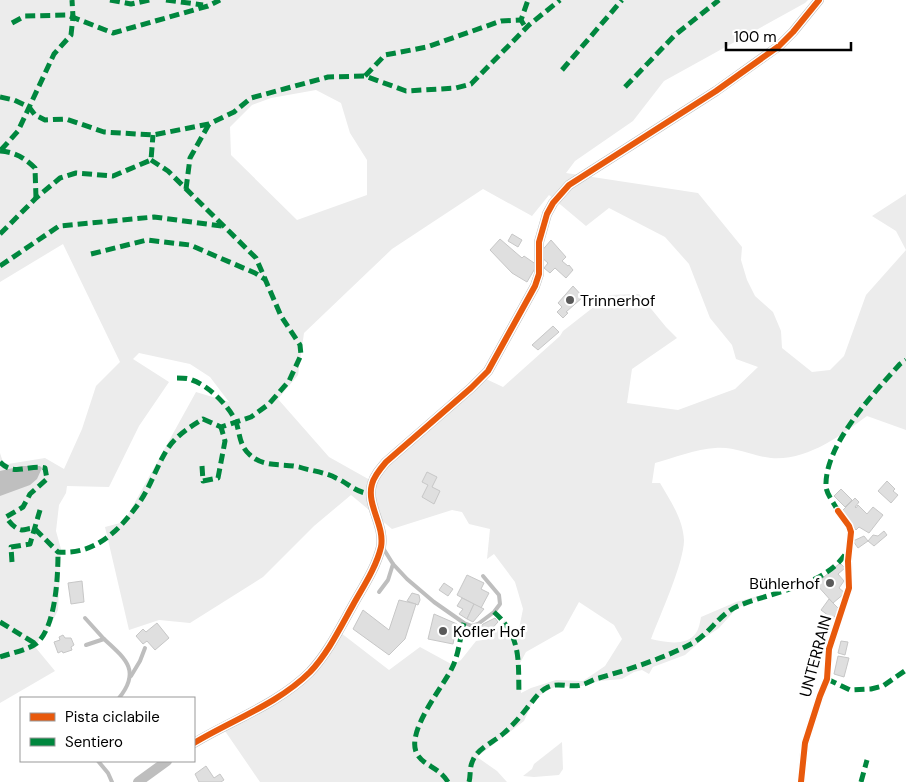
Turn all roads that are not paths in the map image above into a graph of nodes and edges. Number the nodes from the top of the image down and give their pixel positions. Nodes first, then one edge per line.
1 (819, 0) edge
2 (838, 511) dead end
3 (381, 547) junction
4 (393, 564) junction
5 (483, 576) dead end
6 (379, 592) dead end
7 (85, 618) dead end
8 (104, 639) junction
9 (86, 645) dead end
10 (145, 648) dead end
11 (131, 676) junction
12 (119, 697) edge
13 (195, 742) edge
14 (99, 762) edge
15 (166, 762) edge
16 (112, 782) edge
17 (138, 782) edge
18 (801, 782) edge

1 - 3 street
2 - 18 street, UNTERRAIN
3 - 4 lane
3 - 13 street
4 - 5 lane
4 - 6 lane
7 - 8 lane
8 - 9 lane
8 - 11 lane
10 - 11 lane
11 - 12 lane
14 - 16 lane
15 - 17 street

